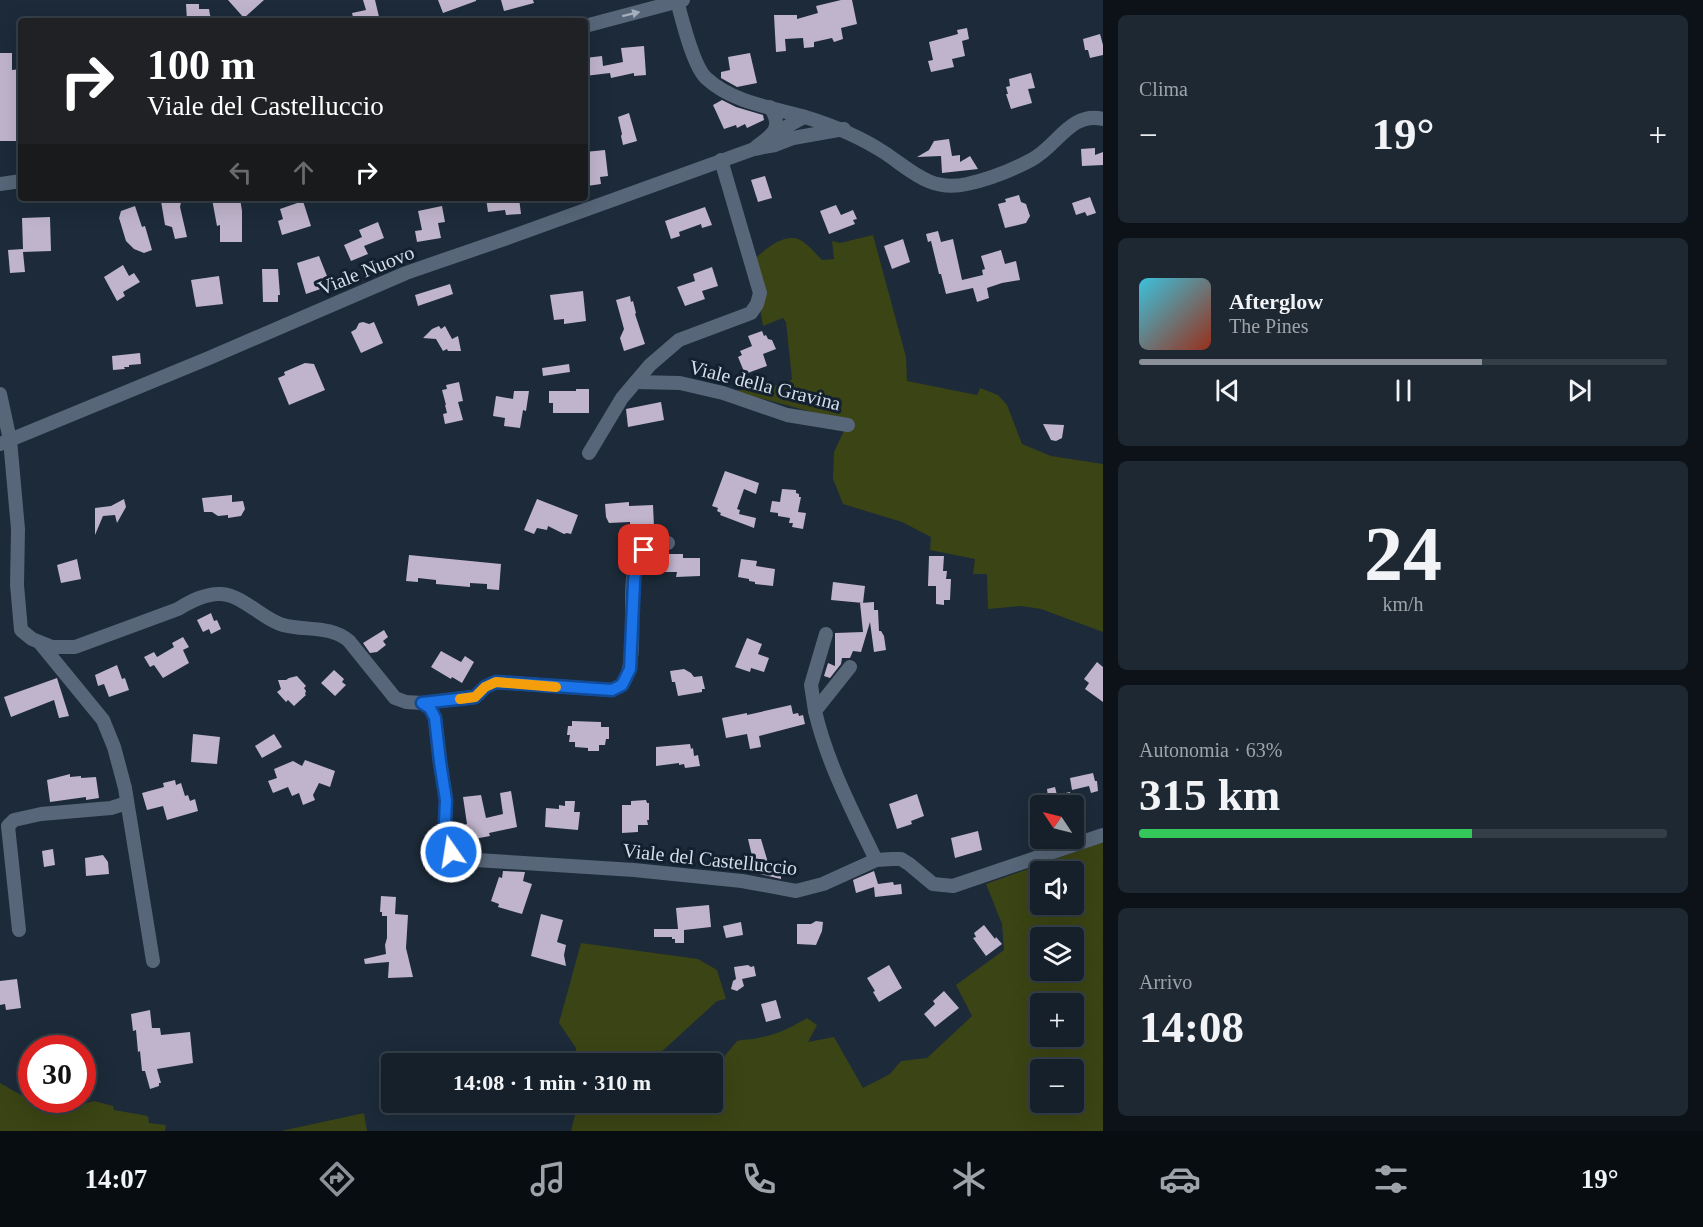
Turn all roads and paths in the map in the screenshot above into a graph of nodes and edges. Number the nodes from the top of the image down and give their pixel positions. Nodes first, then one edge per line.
1 (680, 1) edge
2 (588, 25) edge
3 (770, 107) junction
4 (804, 117) junction
5 (1103, 119) edge
6 (844, 129) junction
7 (770, 136) junction
8 (793, 138) junction
9 (754, 149) junction
10 (721, 160) junction
11 (18, 182) edge
12 (0, 184) edge
13 (636, 382) junction
14 (0, 394) edge
15 (848, 425) dead end
16 (5, 442) edge
17 (589, 453) dead end
18 (668, 543) dead end
19 (826, 634) dead end
20 (39, 642) junction
21 (850, 668) dead end
22 (422, 703) junction
23 (815, 711) junction
24 (128, 804) junction
25 (1103, 835) edge
26 (876, 860) junction
27 (19, 930) dead end
28 (153, 961) dead end

2 -> 1 street
1 - 3 street
3 - 4 street
3 - 7 street
4 - 6 street
4 - 7 street, Viale Nuovo
4 - 8 street
5 - 6 street
6 - 8 street, Viale Nuovo
7 - 9 street, Viale Nuovo
8 - 9 street, Viale Nuovo
9 - 10 street, Viale Nuovo
10 - 13 street, Viale della Gravina
10 - 16 street, Viale Nuovo
11 - 12 street
13 - 15 street, Viale della Gravina
13 - 17 street, Viale della Gravina
14 - 16 street
16 - 20 street
18 - 22 street
19 - 23 street
20 - 22 street
20 - 24 street
21 - 23 street
22 - 26 street, Viale del Castelluccio
23 - 26 street
24 - 27 street
24 - 28 street
25 - 26 street, Viale del Castelluccio

